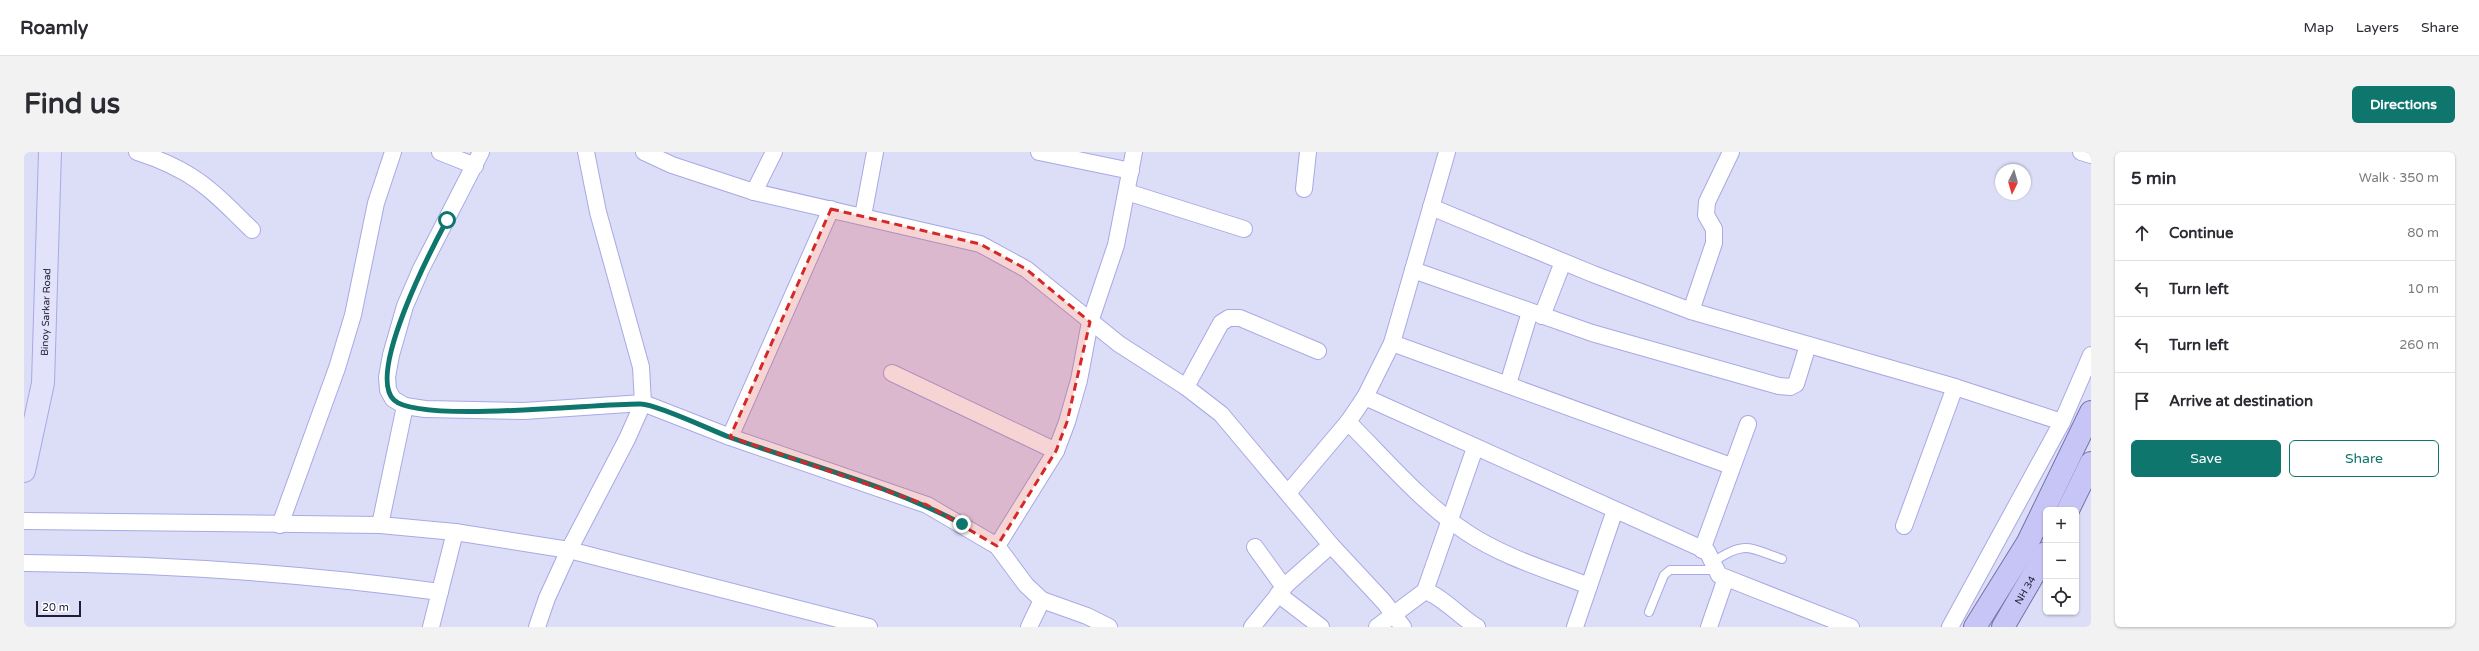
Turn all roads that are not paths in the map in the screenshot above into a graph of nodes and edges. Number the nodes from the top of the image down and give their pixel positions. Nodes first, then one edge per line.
1 (50, 152) edge
2 (137, 152) edge
3 (393, 152) edge
4 (440, 152) edge
5 (586, 152) edge
6 (644, 152) edge
7 (774, 152) edge
8 (875, 152) edge
9 (1039, 152) edge
10 (1134, 152) edge
11 (1308, 152) edge
12 (1447, 152) edge
13 (1731, 152) edge
14 (2082, 152) edge
15 (2091, 155) edge
16 (478, 159) edge
17 (1131, 171) junction
18 (1304, 189) dead end
19 (754, 192) junction
20 (1127, 192) junction
21 (1431, 207) junction
22 (831, 209) junction
23 (863, 216) junction
24 (1244, 229) dead end
25 (252, 230) dead end
26 (1563, 262) junction
27 (1413, 270) junction
28 (1691, 311) junction
29 (1536, 314) junction
30 (1090, 322) junction
31 (1392, 343) junction
32 (1808, 345) junction
33 (1318, 351) dead end
34 (2091, 355) edge
35 (892, 373) dead end
36 (1508, 384) junction
37 (1186, 387) junction
38 (1955, 387) junction
39 (1365, 397) junction
40 (643, 403) junction
41 (405, 406) junction
42 (2091, 412) edge
43 (1348, 422) junction
44 (2062, 422) junction
45 (1748, 424) dead end
46 (28, 433) edge
47 (730, 437) junction
48 (1475, 448) junction
49 (1056, 451) junction
50 (2091, 463) edge
51 (1731, 466) junction
52 (24, 471) edge
53 (2091, 487) edge
54 (1288, 493) junction
55 (2069, 507) edge
56 (2079, 509) edge
57 (1614, 510) junction
58 (1449, 520) junction
59 (24, 521) edge
60 (280, 525) junction
61 (380, 525) junction
62 (1904, 526) dead end
63 (454, 532) junction
64 (996, 546) junction
65 (1331, 546) junction
66 (1255, 547) dead end
67 (569, 550) junction
68 (1702, 550) junction
69 (2043, 558) edge
70 (1782, 559) dead end
71 (24, 563) edge
72 (1718, 570) junction
73 (2043, 575) edge
74 (1589, 586) junction
75 (1282, 589) junction
76 (1424, 591) junction
77 (440, 592) junction
78 (1042, 600) junction
79 (1650, 612) dead end
80 (1398, 621) edge
81 (431, 627) edge
82 (537, 627) edge
83 (869, 627) edge
84 (1029, 627) edge
85 (1109, 627) edge
86 (1252, 627) edge
87 (1321, 627) edge
88 (1377, 627) edge
89 (1477, 627) edge
90 (1575, 627) edge
91 (1709, 627) edge
92 (1851, 627) edge
93 (1950, 627) edge
94 (1975, 627) edge
95 (2003, 627) edge
96 (2013, 627) edge

1 - 46 street, Binoy Sarkar Road
2 - 25 street
3 - 60 street
4 - 16 street
5 - 40 street
6 - 19 street
7 - 19 street
8 - 23 street
9 - 17 street
10 - 17 street
11 - 18 street
12 - 21 street
13 - 28 street
14 - 15 street
16 - 41 street
17 - 20 street
19 - 22 street
20 - 24 street
20 - 30 street
21 - 26 street
21 - 27 street
22 - 23 street
22 - 47 street
23 - 30 street
26 - 28 street
26 - 29 street
27 - 29 street
27 - 31 street
28 - 32 street
29 - 32 street
29 - 36 street
30 - 37 street
30 - 49 street
31 - 36 street
31 - 39 street
32 - 38 street
33 - 37 street
34 - 44 street
35 - 49 street
36 - 51 street
37 - 54 street
38 - 44 street
38 - 62 street
39 - 43 street
39 - 48 street
40 - 41 street
40 - 47 street
40 - 67 street
41 - 61 street
42 - 94 main road
43 - 54 street
43 - 58 street
44 - 93 street
45 - 51 street
46 - 52 street, Binoy Sarkar Road
47 - 64 street
48 - 57 street
48 - 58 street
49 - 64 street
50 - 55 main road
51 - 68 street
53 - 56 street
54 - 65 street
57 - 68 street
57 - 74 street
58 - 74 street
58 - 76 street
59 - 60 street
60 - 61 street
61 - 63 street
63 - 67 street
63 - 77 street
64 - 78 street
65 - 75 street
65 - 80 street
66 - 75 street
67 - 82 street
67 - 83 street
68 - 72 street
69 - 95 main road, NH 34
70 - 72 lane
71 - 77 street
72 - 79 lane
72 - 91 street
72 - 92 street
73 - 96 street
74 - 90 street
75 - 86 street
75 - 87 street
76 - 80 street
76 - 89 street
77 - 81 street
78 - 84 street
78 - 85 street
80 - 88 street

